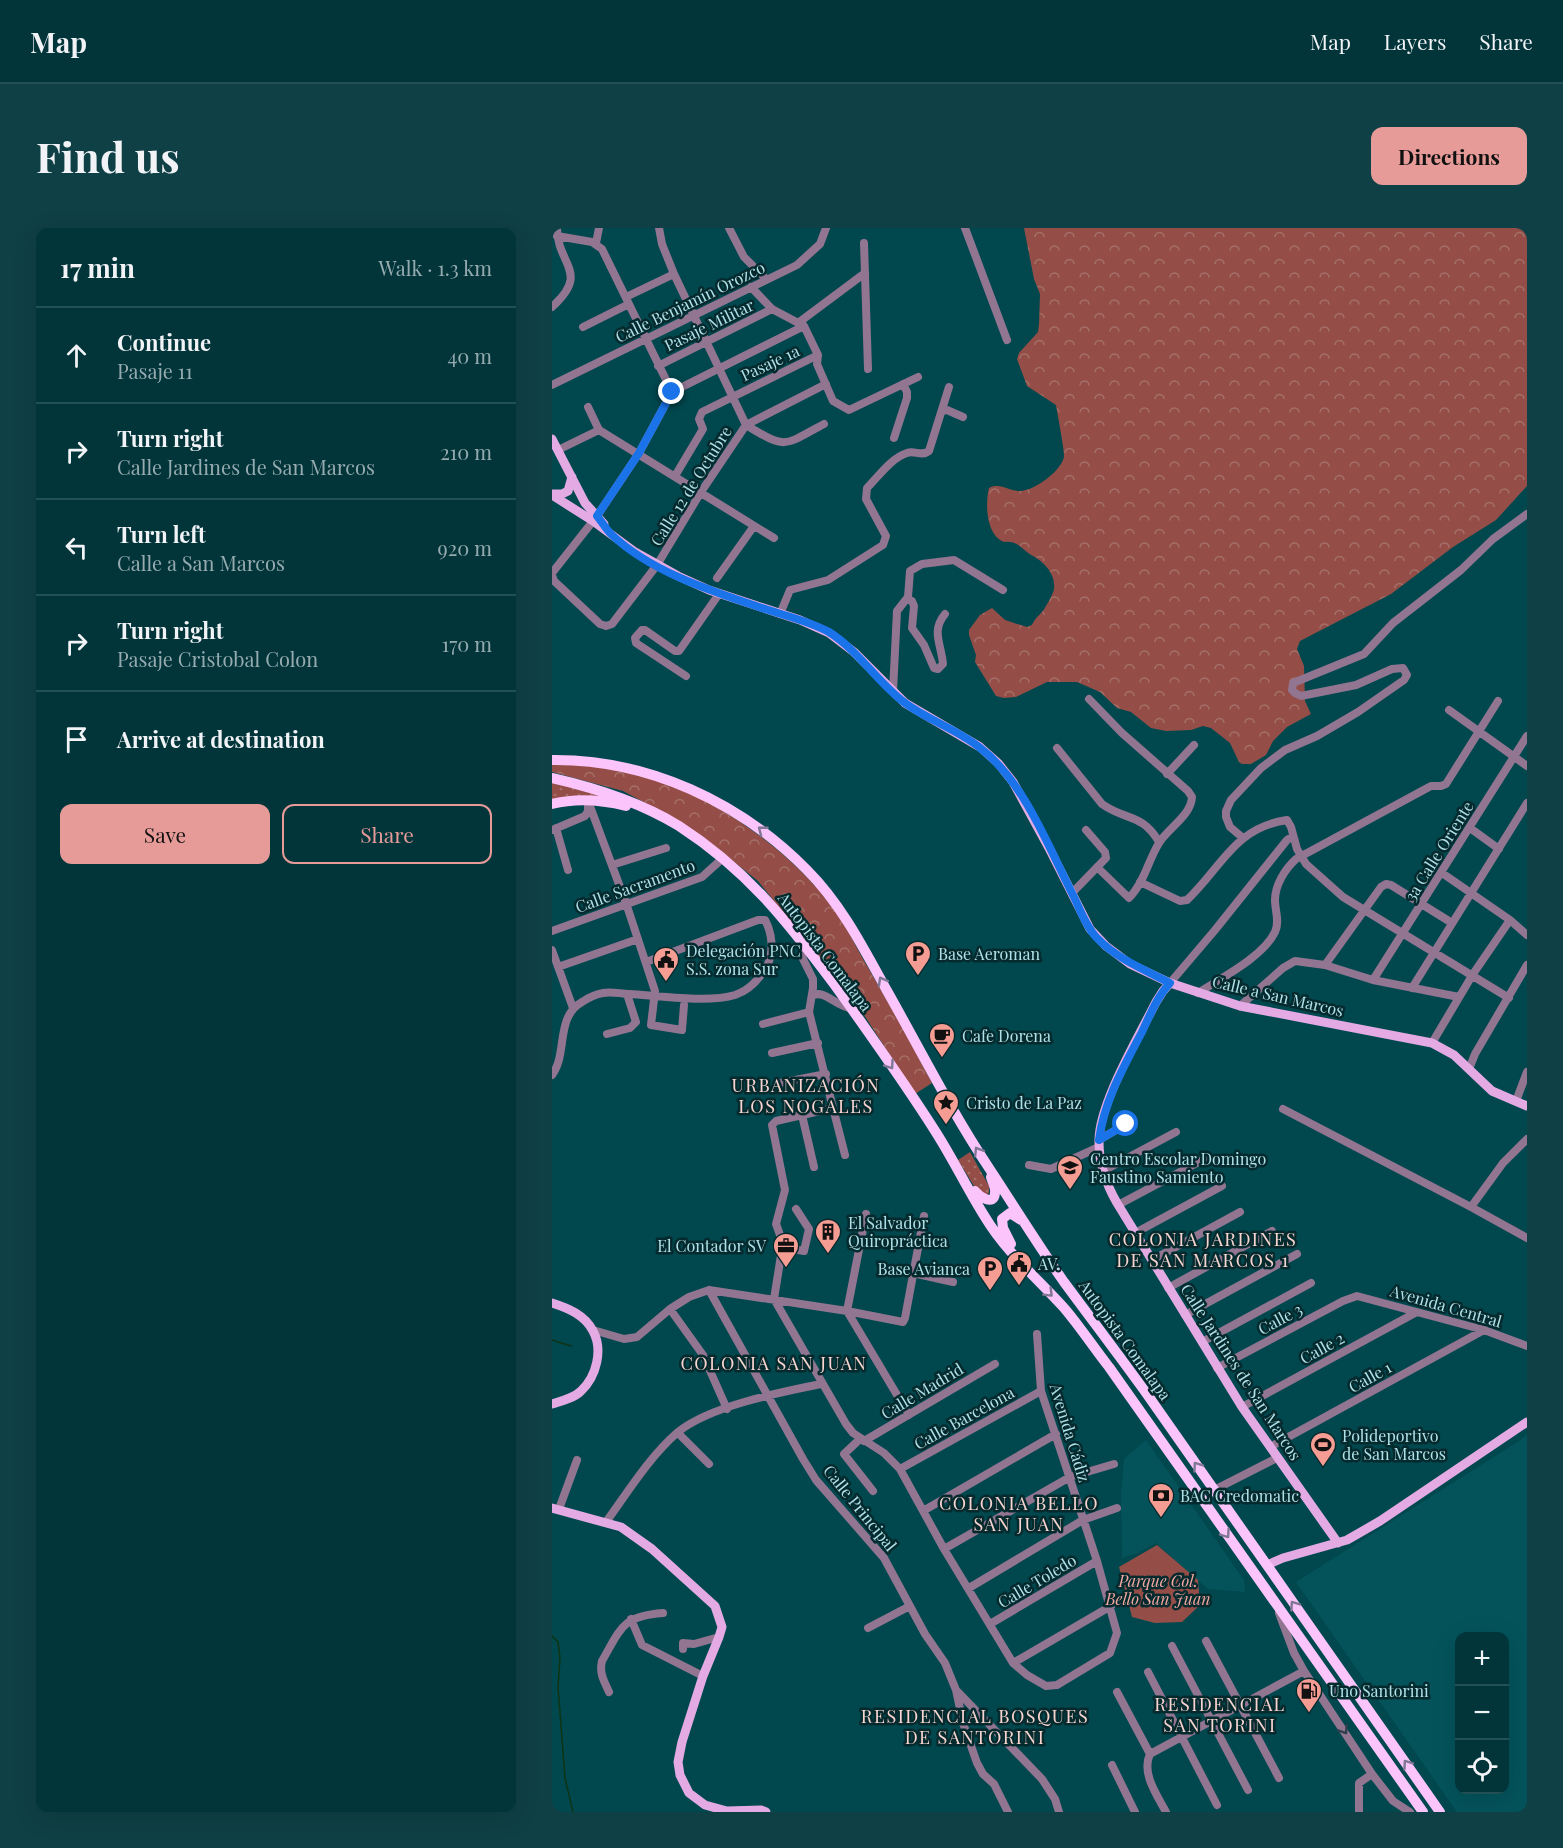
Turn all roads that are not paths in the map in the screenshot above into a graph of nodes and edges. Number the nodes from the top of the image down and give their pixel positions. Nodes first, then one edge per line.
1 (599, 228) edge
2 (659, 228) edge
3 (729, 228) edge
4 (826, 228) edge
5 (965, 228) edge
6 (557, 232) edge
7 (596, 243) junction
8 (864, 243) dead end
9 (865, 273) junction
10 (674, 274) junction
11 (766, 279) junction
12 (751, 287) junction
13 (627, 300) junction
14 (552, 307) edge
15 (772, 309) junction
16 (693, 316) junction
17 (801, 325) junction
18 (583, 327) dead end
19 (645, 339) junction
20 (1007, 340) dead end
21 (706, 342) junction
22 (818, 355) junction
23 (658, 366) junction
24 (868, 369) dead end
25 (719, 370) junction
26 (918, 377) dead end
27 (826, 384) junction
28 (903, 384) junction
29 (552, 386) edge
30 (949, 387) dead end
31 (672, 392) junction
32 (732, 395) junction
33 (588, 407) dead end
34 (942, 411) junction
35 (963, 417) dead end
36 (824, 424) dead end
37 (746, 425) junction
38 (599, 430) junction
39 (894, 438) dead end
40 (552, 439) edge
41 (558, 450) junction
42 (639, 453) junction
43 (675, 476) junction
44 (572, 477) junction
45 (700, 492) junction
46 (552, 494) edge
47 (1527, 514) edge
48 (595, 519) junction
49 (754, 526) junction
50 (774, 538) dead end
51 (657, 565) junction
52 (553, 576) edge
53 (717, 578) dead end
54 (1003, 590) dead end
55 (719, 594) junction
56 (907, 599) junction
57 (780, 614) junction
58 (945, 614) dead end
59 (686, 676) dead end
60 (893, 691) junction
61 (1089, 699) dead end
62 (1498, 701) dead end
63 (1449, 710) dead end
64 (1480, 731) junction
65 (1527, 736) edge
66 (1194, 745) dead end
67 (1057, 748) dead end
68 (552, 755) edge
69 (1514, 757) junction
70 (552, 760) edge
71 (591, 761) junction
72 (1527, 766) edge
73 (1167, 774) junction
74 (552, 778) edge
75 (588, 801) junction
76 (1527, 803) edge
77 (552, 804) edge
78 (677, 825) junction
79 (1470, 828) junction
80 (554, 829) edge
81 (1086, 830) dead end
82 (1293, 836) junction
83 (1243, 838) junction
84 (1160, 842) junction
85 (666, 848) dead end
86 (1499, 849) junction
87 (1301, 857) junction
88 (723, 858) junction
89 (612, 865) junction
90 (1096, 867) junction
91 (568, 870) dead end
92 (1442, 873) junction
93 (1140, 882) junction
94 (1072, 893) junction
95 (1472, 893) junction
96 (626, 903) junction
97 (1422, 904) junction
98 (1365, 909) junction
99 (1510, 920) junction
100 (1452, 923) junction
101 (552, 931) edge
102 (1403, 933) junction
103 (1527, 935) edge
104 (800, 938) junction
105 (638, 939) junction
106 (552, 950) edge
107 (1434, 952) junction
108 (646, 962) junction
109 (1325, 965) junction
110 (1527, 965) edge
111 (558, 966) junction
112 (1473, 974) junction
113 (1373, 980) junction
114 (1170, 983) junction
115 (1412, 988) junction
116 (1198, 993) junction
117 (627, 994) junction
118 (654, 995) junction
119 (812, 996) junction
120 (1460, 997) junction
121 (1509, 998) junction
122 (684, 1005) dead end
123 (1240, 1006) junction
124 (573, 1008) junction
125 (850, 1008) junction
126 (809, 1012) junction
127 (763, 1024) dead end
128 (607, 1034) dead end
129 (818, 1043) junction
130 (1432, 1043) junction
131 (772, 1053) dead end
132 (1469, 1069) junction
133 (1527, 1072) edge
134 (826, 1074) junction
135 (552, 1075) edge
136 (780, 1083) dead end
137 (1516, 1101) junction
138 (1527, 1106) edge
139 (833, 1108) junction
140 (1283, 1109) dead end
141 (802, 1115) junction
142 (1126, 1124) dead end
143 (1176, 1132) dead end
144 (1527, 1139) edge
145 (1099, 1144) junction
146 (845, 1155) dead end
147 (1208, 1157) dead end
148 (1029, 1165) dead end
149 (814, 1167) dead end
150 (989, 1168) junction
151 (1103, 1171) junction
152 (963, 1177) junction
153 (1222, 1186) dead end
154 (1119, 1206) junction
155 (1471, 1207) junction
156 (796, 1209) dead end
157 (1240, 1212) dead end
158 (866, 1214) dead end
159 (924, 1216) dead end
160 (1272, 1231) dead end
161 (1135, 1233) junction
162 (1527, 1238) edge
163 (1036, 1239) junction
164 (782, 1249) junction
165 (1297, 1254) dead end
166 (1152, 1260) junction
167 (1026, 1270) junction
168 (913, 1273) junction
169 (953, 1282) dead end
170 (1311, 1283) dead end
171 (1168, 1288) junction
172 (709, 1290) junction
173 (1357, 1296) joint
174 (774, 1299) junction
175 (552, 1303) edge
176 (670, 1309) junction
177 (847, 1311) junction
178 (1415, 1313) junction
179 (1185, 1315) junction
180 (593, 1330) junction
181 (1484, 1330) junction
182 (1037, 1334) dead end
183 (1202, 1342) junction
184 (1527, 1346) edge
185 (995, 1364) dead end
186 (1217, 1368) junction
187 (821, 1384) junction
188 (1041, 1391) junction
189 (766, 1395) junction
190 (552, 1404) edge
191 (1242, 1407) junction
192 (727, 1409) junction
193 (909, 1415) junction
194 (1527, 1422) edge
195 (678, 1433) junction
196 (1056, 1434) junction
197 (862, 1440) junction
198 (1270, 1447) junction
199 (1277, 1458) junction
200 (577, 1460) dead end
201 (709, 1464) dead end
202 (1114, 1464) dead end
203 (900, 1470) junction
204 (1070, 1477) junction
205 (1214, 1490) junction
206 (873, 1491) dead end
207 (1117, 1508) dead end
208 (555, 1509) edge
209 (923, 1511) junction
210 (1083, 1520) junction
211 (606, 1522) junction
212 (1338, 1543) junction
213 (944, 1549) junction
214 (1097, 1562) junction
215 (1267, 1565) junction
216 (969, 1588) junction
217 (1277, 1605) junction
218 (910, 1606) junction
219 (1111, 1606) junction
220 (663, 1613) dead end
221 (631, 1619) junction
222 (990, 1624) junction
223 (868, 1628) dead end
224 (719, 1637) junction
225 (1206, 1641) dead end
226 (1172, 1646) dead end
227 (683, 1649) dead end
228 (1013, 1663) junction
229 (1304, 1671) junction
230 (1148, 1672) dead end
231 (703, 1676) junction
232 (956, 1690) junction
233 (609, 1692) dead end
234 (1117, 1692) dead end
235 (1240, 1705) junction
236 (1211, 1720) junction
237 (1181, 1736) junction
238 (1150, 1754) junction
239 (1112, 1766) dead end
240 (1372, 1774) junction
241 (1279, 1778) dead end
242 (1248, 1790) dead end
243 (1393, 1801) junction
244 (1217, 1804) dead end
245 (766, 1812) edge
246 (1008, 1812) edge
247 (1059, 1812) edge
248 (1135, 1812) edge
249 (1166, 1812) edge
250 (1359, 1812) edge
251 (1403, 1812) edge
252 (1410, 1812) edge
253 (1423, 1812) edge
254 (1440, 1812) edge

1 - 7 street
2 - 10 street, Calle 12 de Octubre
3 - 11 street
4 - 11 street, Calle Benjamín Orozco
5 - 20 street
6 - 7 street
6 - 14 street
7 - 13 street
8 - 9 street
9 - 17 street
9 - 24 street
10 - 13 street
10 - 16 street, Calle 12 de Octubre
11 - 12 street, Calle Benjamín Orozco
12 - 15 street
12 - 16 street, Calle Benjamín Orozco
13 - 18 street
13 - 19 street
15 - 17 street
15 - 21 street, Pasaje Militar
16 - 19 street, Calle Benjamín Orozco
16 - 21 street, Calle 12 de Octubre
17 - 22 street
17 - 25 street
19 - 23 street
19 - 29 street, Calle Benjamín Orozco
21 - 23 street, Pasaje Militar
21 - 25 street, Calle 12 de Octubre
22 - 27 street
22 - 32 street, Pasaje 1a
23 - 31 street
25 - 31 street
25 - 32 street, Calle 12 de Octubre
26 - 28 street
27 - 28 street
27 - 37 street
28 - 39 street
30 - 34 street
31 - 42 street
32 - 37 street, Calle 12 de Octubre
32 - 43 street, Pasaje 1a
33 - 38 street
34 - 35 street
34 - 57 street
36 - 37 street
37 - 45 street, Calle 12 de Octubre
38 - 41 street
38 - 42 street
40 - 41 main road, Calle a San Marcos
41 - 44 main road, Calle a San Marcos
42 - 43 street
42 - 48 street
43 - 45 street
44 - 46 main road
44 - 48 main road, Calle a San Marcos
45 - 49 street
45 - 51 street, Calle 12 de Octubre
46 - 48 main road
47 - 83 street
48 - 51 main road, Calle a San Marcos
48 - 52 street
49 - 50 street
49 - 53 street
51 - 52 street, Calle 12 de Octubre
51 - 55 main road, Calle a San Marcos
54 - 56 street
55 - 57 main road, Calle a San Marcos
55 - 59 street
56 - 58 street
56 - 60 street
57 - 60 main road, Calle a San Marcos
60 - 94 main road, Calle a San Marcos
61 - 73 street
62 - 64 street
63 - 64 street
64 - 69 street
64 - 87 street
65 - 69 street, 3a Calle Oriente
66 - 73 street
67 - 84 street
68 - 71 highway
69 - 72 street
69 - 79 street, 3a Calle Oriente
70 - 71 highway, Autopista Comalapa
150 -> 71 highway, Autopista Comalapa
73 - 84 street
74 - 78 highway, Autopista Comalapa
75 - 77 highway
75 - 78 highway
75 - 80 street
75 - 89 street
76 - 86 street
78 - 88 highway, Autopista Comalapa
79 - 86 street
79 - 92 street, 3a Calle Oriente
80 - 91 street
81 - 90 street
82 - 83 street
82 - 87 street
82 - 114 street
83 - 93 street
84 - 93 street
85 - 89 street
86 - 95 street
87 - 98 street
87 - 116 street
88 - 96 street, Calle Sacramento
88 - 104 highway, Autopista Comalapa
89 - 96 street
90 - 93 street
90 - 94 street
92 - 95 street
92 - 97 street, 3a Calle Oriente
94 - 114 main road, Calle a San Marcos
95 - 99 street
95 - 100 street
96 - 101 street, Calle Sacramento
96 - 105 street
97 - 98 street
97 - 100 street
97 - 102 street, 3a Calle Oriente
98 - 102 street
98 - 109 street
99 - 103 street
99 - 112 street
100 - 107 street
102 - 107 street
102 - 113 street, 3a Calle Oriente
104 - 119 street
104 - 125 highway, Autopista Comalapa
105 - 108 street
105 - 111 street
106 - 111 street
107 - 112 street
107 - 115 street
108 - 118 street
108 - 118 street
109 - 113 street
109 - 123 street
110 - 121 street
111 - 124 street
112 - 120 street
112 - 121 street
113 - 115 street
114 - 116 main road, Calle a San Marcos
114 - 145 main road, Calle Jardines de San Marcos
115 - 120 street
116 - 123 main road, Calle a San Marcos
117 - 118 street
117 - 124 street
117 - 128 street
118 - 122 street
119 - 125 street
119 - 126 street
120 - 130 street
121 - 132 street
123 - 130 main road, Calle a San Marcos
124 - 135 street
125 -> 152 highway, Autopista Comalapa
126 - 127 street
126 - 129 street
129 - 131 street
129 - 134 street
130 - 132 main road, Calle a San Marcos
132 - 137 main road, Calle a San Marcos
133 - 137 street
134 - 136 street
134 - 139 street
137 - 138 main road, Calle a San Marcos
139 - 141 street
139 - 146 street
140 - 155 street
141 - 149 street
141 - 164 street
142 - 145 street
143 - 151 street
144 - 155 street
145 - 148 street
145 - 151 main road, Calle Jardines de San Marcos
147 - 154 street
150 - 152 highway
150 - 163 highway, Autopista Comalapa
151 - 154 main road, Calle Jardines de San Marcos
152 - 167 highway, Autopista Comalapa
153 - 161 street
154 - 161 main road, Calle Jardines de San Marcos
155 - 162 street
156 - 164 street
157 - 166 street
158 - 177 street
159 - 168 street
160 - 171 street
161 - 166 main road, Calle Jardines de San Marcos
163 - 167 highway
205 -> 163 highway, Autopista Comalapa
164 - 174 street
165 - 179 street
166 - 171 main road, Calle Jardines de San Marcos
167 -> 217 highway, Autopista Comalapa
168 - 169 street
168 - 177 street
170 - 183 street
171 - 179 main road, Calle Jardines de San Marcos
172 - 174 street
172 - 176 street
172 - 189 street, Calle Principal
173 - 178 street, Avenida Central
173 - 186 street, Calle 3
174 - 177 street
174 - 187 street
175 - 180 main road
176 - 180 street
176 - 192 street
177 - 193 street
178 - 181 street, Avenida Central
178 - 191 street, Calle 2
179 - 183 main road, Calle Jardines de San Marcos
180 - 190 main road
181 - 184 street, Avenida Central
181 - 198 street, Calle 1
182 - 188 street, Avenida Cádiz
183 - 186 main road, Calle Jardines de San Marcos
185 - 193 street, Calle Madrid
186 - 191 main road, Calle Jardines de San Marcos
187 - 189 street
187 - 197 street
188 - 196 street, Avenida Cádiz
188 - 203 street, Calle Barcelona
189 - 192 street
189 - 218 street, Calle Principal
191 - 198 main road, Calle Jardines de San Marcos
192 - 195 street
193 - 197 street, Calle Madrid
194 - 212 main road
195 - 201 street
195 - 211 street
196 - 204 street, Avenida Cádiz
196 - 209 street
197 - 203 street
197 - 206 street
198 - 199 main road, Calle Jardines de San Marcos
199 - 205 street
199 - 212 main road, Calle Jardines de San Marcos
200 - 208 street
202 - 204 street
203 - 209 street
204 - 210 street, Avenida Cádiz
204 - 213 street
205 - 215 highway, Autopista Comalapa
207 - 210 street, Calle Toledo
208 - 211 main road
209 - 213 street
210 - 214 street, Avenida Cádiz
210 - 216 street, Calle Toledo
211 - 224 main road
212 - 215 main road
213 - 216 street
214 - 219 street, Avenida Cádiz
214 - 222 street, Calle Toledo
254 -> 215 highway, Autopista Comalapa
216 - 222 street
217 - 229 street
217 - 253 highway, Autopista Comalapa
218 - 223 street
218 - 232 street, Calle Principal
219 - 228 street
219 - 228 street, Avenida Cádiz
220 - 221 street
221 - 231 street
221 - 233 street
222 - 228 street
224 - 227 street
224 - 231 main road
225 - 235 street
226 - 236 street
229 - 235 street
229 -> 240 street
230 - 237 street
231 - 245 main road
232 - 246 street, Calle Principal
232 - 247 street
234 - 238 street
235 - 236 street
235 - 241 street
236 - 237 street
236 - 242 street
237 - 238 street
237 - 244 street
238 - 249 street
239 - 248 street
240 - 243 street
240 - 250 street
243 - 251 street
243 - 252 street

